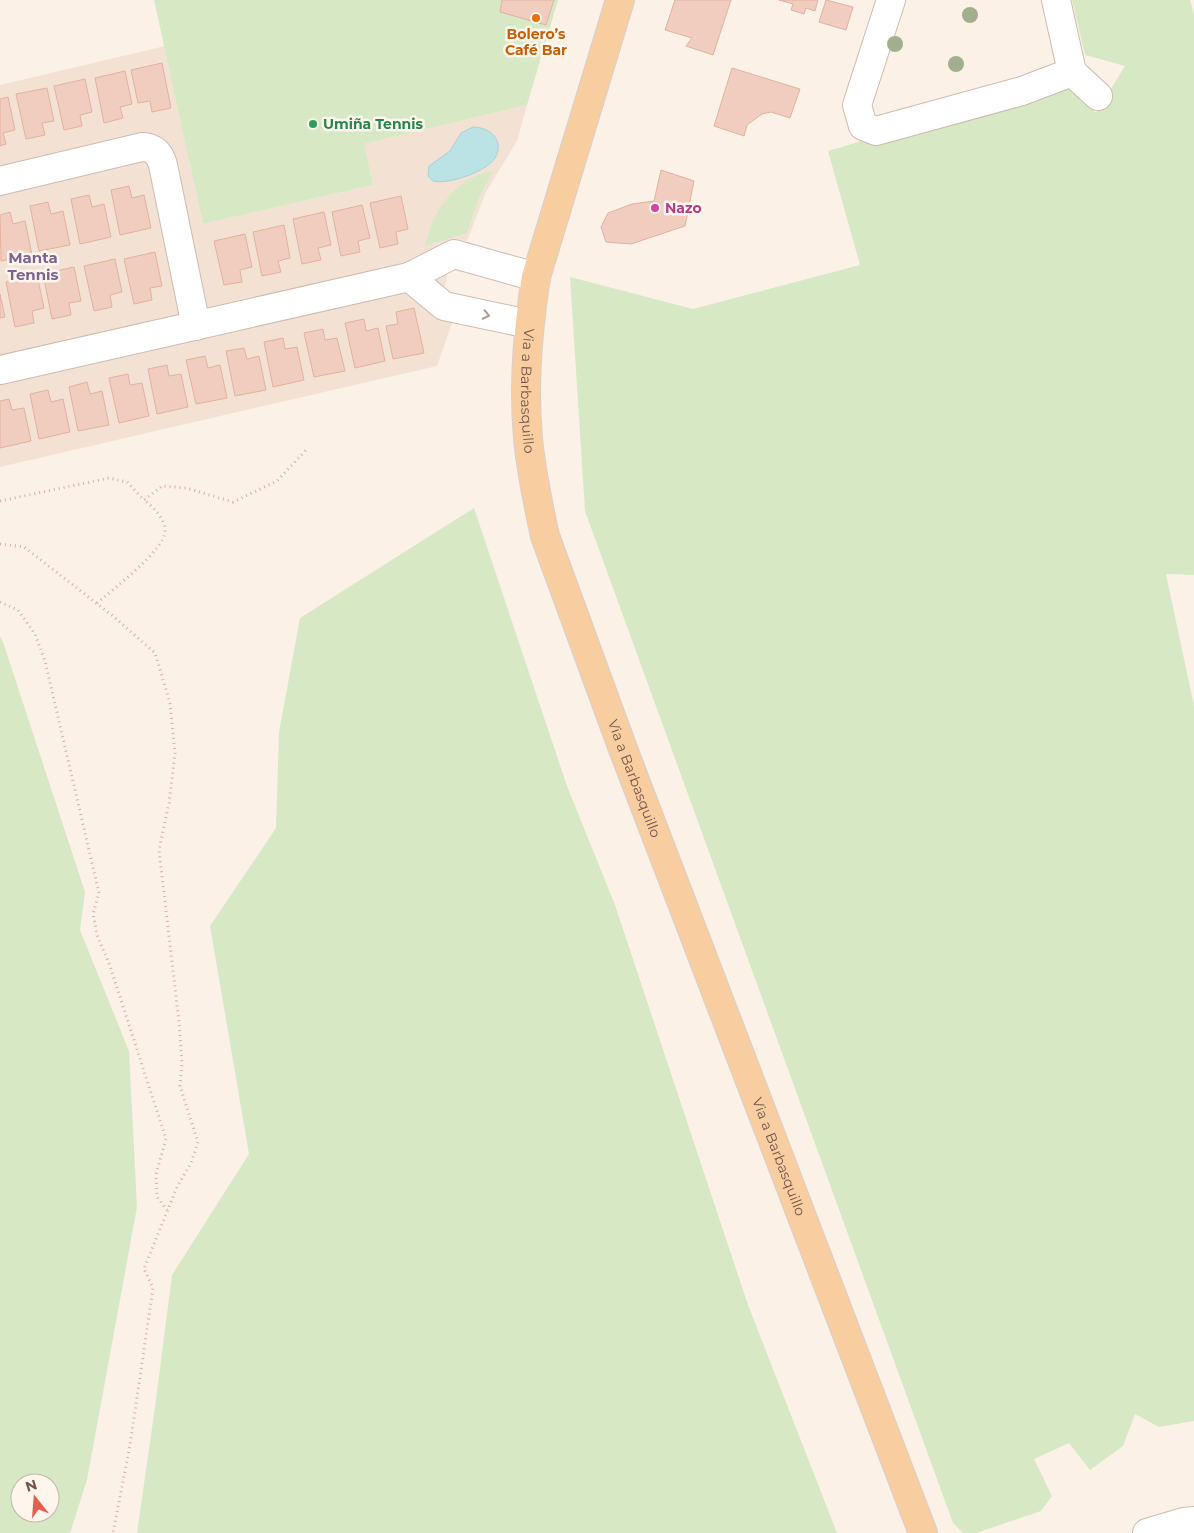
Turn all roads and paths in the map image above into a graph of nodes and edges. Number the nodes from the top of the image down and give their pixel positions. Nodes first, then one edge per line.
1 (620, 0) edge
2 (891, 0) edge
3 (1056, 0) edge
4 (1072, 72) junction
5 (1098, 96) dead end
6 (0, 182) edge
7 (409, 277) junction
8 (536, 277) junction
9 (529, 324) junction
10 (196, 326) junction
11 (0, 370) edge
12 (307, 449) dead end
13 (144, 500) junction
14 (0, 501) edge
15 (0, 544) edge
16 (0, 602) edge
17 (98, 603) junction
18 (168, 1211) junction
19 (1194, 1521) edge
20 (113, 1533) edge
21 (923, 1533) edge
22 (1146, 1533) edge

1 - 8 main road, Via a Barbasquillo
2 - 4 street
3 - 4 street
4 - 5 street
6 - 10 street
7 - 8 street
7 -> 9 street
7 - 10 street
8 - 9 main road, Via a Barbasquillo
9 - 21 main road, Via a Barbasquillo
10 - 11 street
12 - 13 path
13 - 14 path
13 - 17 path
15 - 17 path
16 - 18 path
17 - 18 path
18 - 20 path
19 - 22 street

